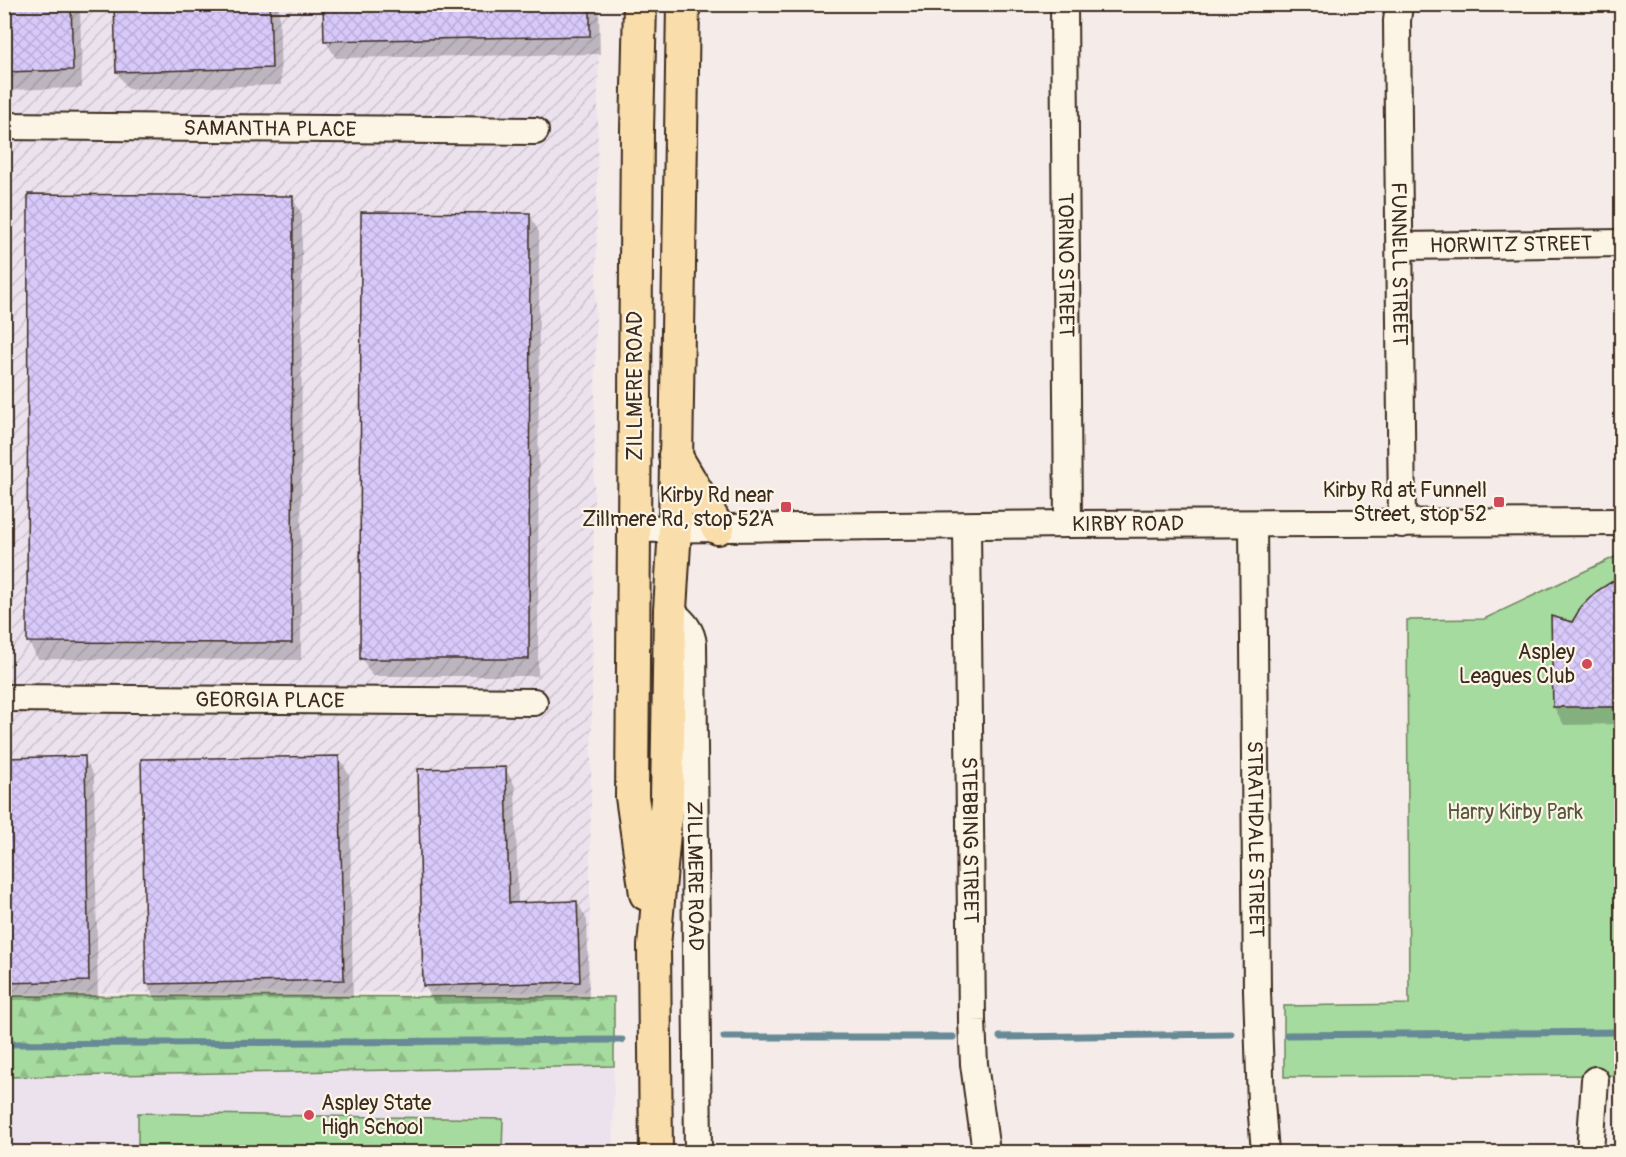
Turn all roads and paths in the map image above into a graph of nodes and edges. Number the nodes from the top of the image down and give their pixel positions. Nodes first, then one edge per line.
1 (640, 4) edge
2 (683, 4) edge
3 (1064, 4) edge
4 (1399, 4) edge
5 (4, 126) edge
6 (535, 131) dead end
7 (1622, 243) edge
8 (1400, 246) junction
9 (675, 456) junction
10 (1622, 522) edge
11 (1068, 524) junction
12 (1253, 524) junction
13 (1402, 524) junction
14 (967, 526) junction
15 (675, 528) junction
16 (718, 528) junction
17 (634, 529) junction
18 (670, 610) junction
19 (4, 698) edge
20 (534, 702) dead end
21 (654, 946) junction
22 (1594, 1080) dead end
23 (656, 1152) edge
24 (698, 1152) edge
25 (986, 1152) edge
26 (1265, 1152) edge
27 (1590, 1152) edge

1 - 17 main road, ZILLMERE ROAD
2 - 9 main road, ZILLMERE ROAD
3 - 11 street, TORINO STREET
4 - 8 street, FUNNELL STREET
5 - 6 street, SAMANTHA PLACE
7 - 8 street, HORWITZ STREET
8 - 13 street, FUNNELL STREET
9 - 15 main road, ZILLMERE ROAD
9 - 16 main road
10 - 13 street, KIRBY ROAD
11 - 12 street, KIRBY ROAD
11 - 14 street, KIRBY ROAD
12 - 13 street, KIRBY ROAD
12 - 26 street, STRATHDALE STREET
14 - 16 street, KIRBY ROAD
14 - 25 street, STEBBING STREET
15 - 16 street, KIRBY ROAD
15 - 17 street, KIRBY ROAD
15 - 18 main road, ZILLMERE ROAD
17 - 21 main road, ZILLMERE ROAD
18 - 21 main road, ZILLMERE ROAD
18 - 24 street, ZILLMERE ROAD
19 - 20 street, GEORGIA PLACE
21 - 23 main road, ZILLMERE ROAD
22 - 27 street

